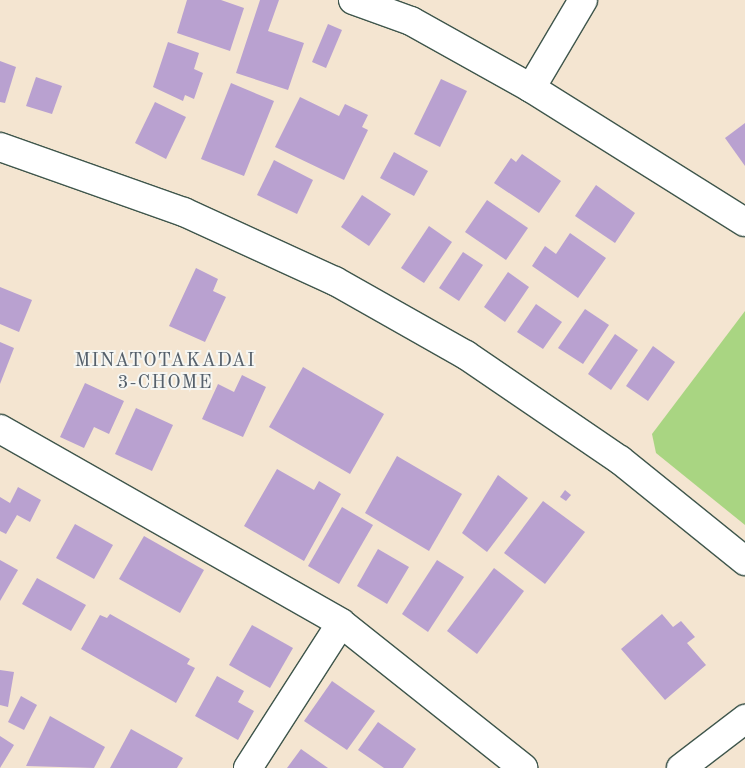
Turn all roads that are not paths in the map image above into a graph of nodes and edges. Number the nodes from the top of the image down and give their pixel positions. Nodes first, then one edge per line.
1 (353, 0) edge
2 (583, 0) edge
3 (531, 88) junction
4 (0, 147) edge
5 (745, 222) edge
6 (0, 429) edge
7 (745, 561) edge
8 (341, 623) junction
9 (745, 719) edge
10 (248, 768) edge
11 (523, 768) edge
12 (680, 768) edge

1 - 3 street
2 - 3 street
3 - 5 street
4 - 7 street
6 - 8 street
8 - 10 street
8 - 11 street
9 - 12 street

